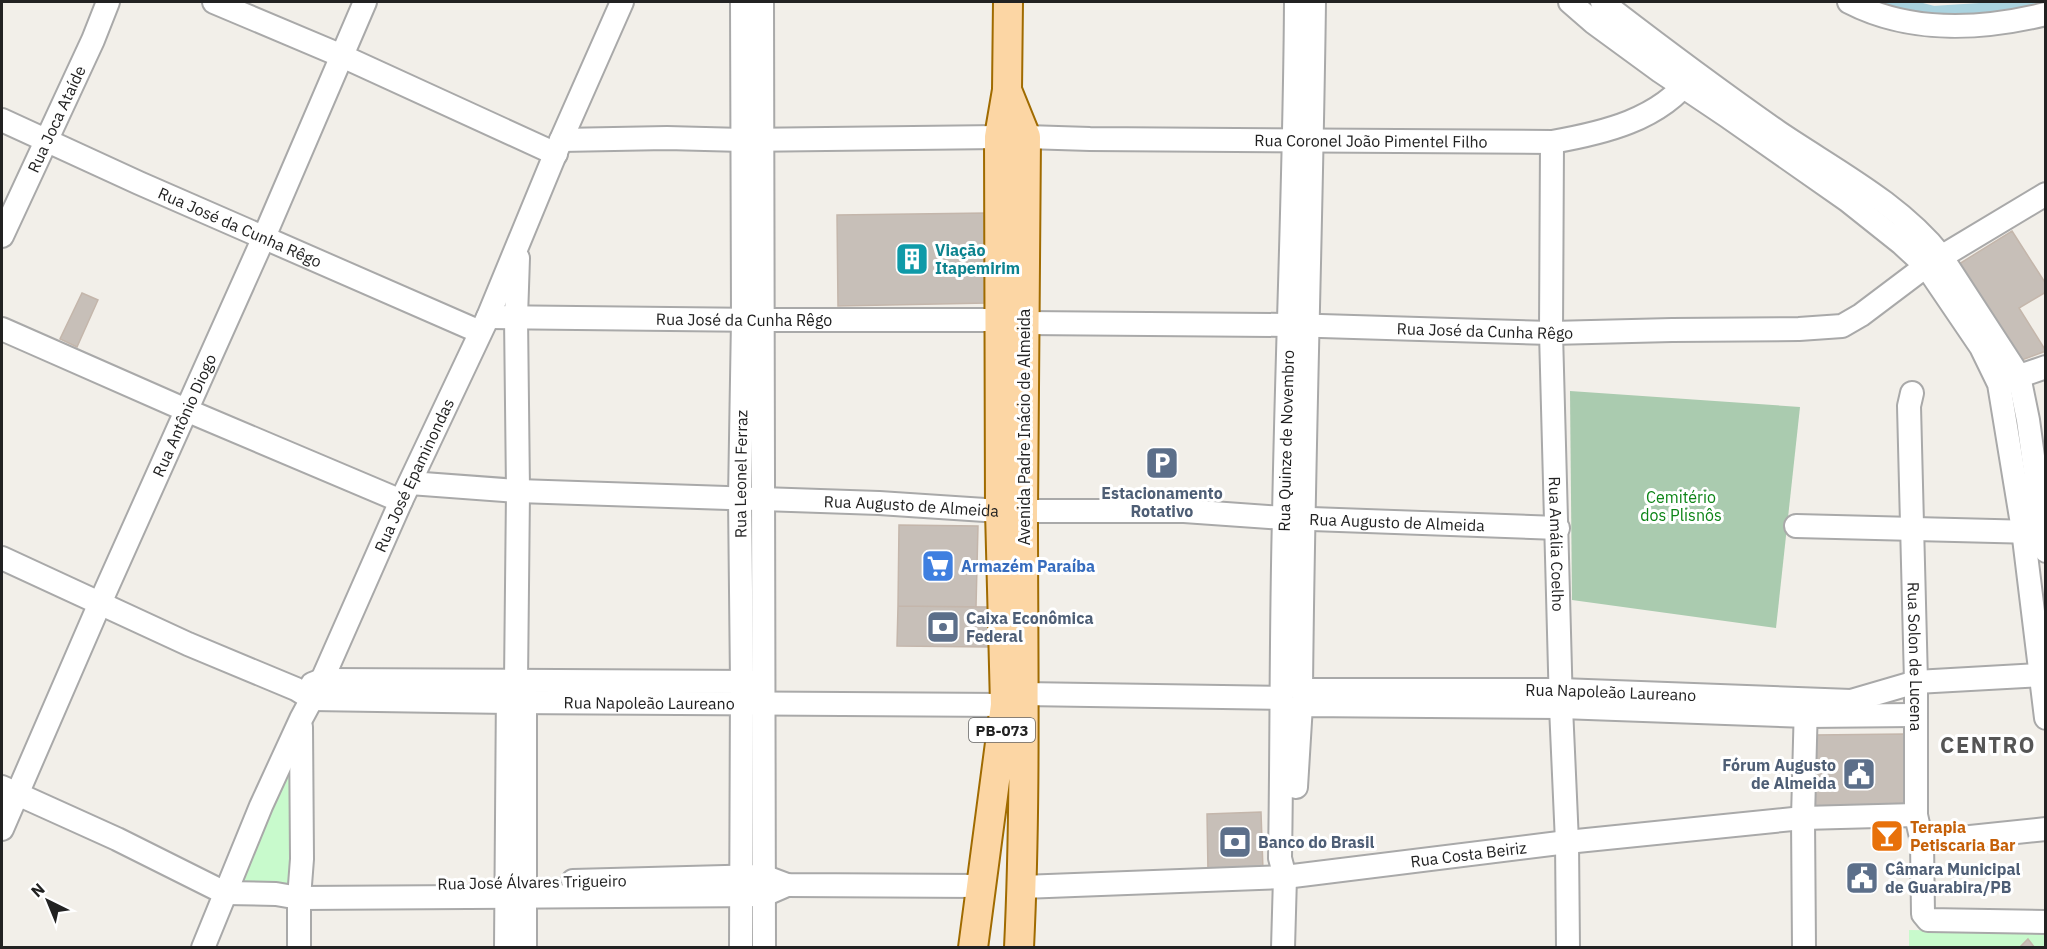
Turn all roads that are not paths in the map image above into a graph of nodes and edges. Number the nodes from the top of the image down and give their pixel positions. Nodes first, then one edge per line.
1 (108, 2) edge
2 (214, 2) edge
3 (365, 2) edge
4 (622, 2) edge
5 (742, 2) edge
6 (762, 2) edge
7 (1008, 2) edge
8 (1296, 2) edge
9 (1314, 2) edge
10 (1570, 2) edge
11 (1602, 2) edge
12 (1849, 2) edge
13 (2046, 14) edge
14 (342, 56) junction
15 (1690, 79) junction
16 (2, 120) edge
17 (1012, 137) junction
18 (752, 140) junction
19 (45, 141) junction
20 (1304, 141) junction
21 (1552, 141) junction
22 (559, 147) junction
23 (2046, 194) edge
24 (2, 236) edge
25 (264, 237) junction
26 (519, 241) junction
27 (1934, 261) junction
28 (516, 317) junction
29 (753, 320) junction
30 (1012, 322) junction
31 (484, 324) junction
32 (1299, 325) junction
33 (2, 329) edge
34 (1551, 333) junction
35 (2046, 367) edge
36 (2009, 380) junction
37 (1912, 393) dead end
38 (186, 410) junction
39 (518, 491) junction
40 (2033, 491) edge
41 (406, 492) junction
42 (752, 499) junction
43 (1012, 511) junction
44 (1293, 518) junction
45 (1796, 526) dead end
46 (1558, 528) junction
47 (1913, 529) junction
48 (2037, 538) edge
49 (2, 558) edge
50 (100, 603) junction
51 (2043, 671) edge
52 (1916, 682) junction
53 (310, 689) junction
54 (516, 690) junction
55 (753, 693) junction
56 (1295, 698) junction
57 (1561, 699) junction
58 (1014, 700) junction
59 (1806, 707) junction
60 (1915, 715) junction
61 (2046, 718) edge
62 (301, 719) junction
63 (9, 791) edge
64 (1916, 815) junction
65 (1803, 818) junction
66 (2, 829) edge
67 (2046, 829) edge
68 (1567, 842) junction
69 (1922, 842) junction
70 (1285, 877) junction
71 (752, 886) junction
72 (982, 886) junction
73 (1022, 887) junction
74 (515, 890) junction
75 (300, 892) junction
76 (225, 893) junction
77 (2046, 922) edge
78 (203, 948) edge
79 (299, 948) edge
80 (506, 948) edge
81 (525, 948) edge
82 (741, 948) edge
83 (764, 948) edge
84 (973, 948) edge
85 (1019, 948) edge
86 (1283, 948) edge
87 (1568, 948) edge
88 (1804, 948) edge

1 - 19 street, Rua Joca Ataíde
2 - 14 street
3 - 14 street, Rua Antônio Diogo
4 - 22 street, Rua José Epaminondas
5 - 18 street, Rua Leonel Ferraz
6 - 18 street, Rua Leonel Ferraz
7 - 17 main road, Avenida Padre Inácio de Almeida / PB-073
8 - 20 street, Rua Quinze de Novembro
9 - 20 street, Rua Quinze de Novembro
10 - 15 street
11 - 15 street
12 - 13 street
14 - 22 street
14 - 25 street, Rua Antônio Diogo
15 - 21 street, Rua Coronel João Pimentel Filho
15 - 27 street
16 - 19 street, Rua José da Cunha Rêgo
17 - 18 street, Rua Coronel João Pimentel Filho
17 - 20 street, Rua Coronel João Pimentel Filho
17 - 30 main road, Avenida Padre Inácio de Almeida / PB-073
18 - 22 street, Rua Coronel João Pimentel Filho
18 - 29 street, Rua Leonel Ferraz
19 - 24 street, Rua Joca Ataíde
19 - 25 street, Rua José da Cunha Rêgo
20 - 21 street, Rua Coronel João Pimentel Filho
20 - 32 street, Rua Quinze de Novembro
21 - 34 street, Rua Amália Coelho
22 - 26 street, Rua José Epaminondas
23 - 27 street, Rua José da Cunha Rêgo
25 - 31 street, Rua José da Cunha Rêgo
25 - 38 street, Rua Antônio Diogo
26 - 28 street
26 - 31 street, Rua José Epaminondas
27 - 34 street, Rua José da Cunha Rêgo
27 - 36 street
28 - 29 street, Rua José da Cunha Rêgo
28 - 31 street, Rua José da Cunha Rêgo
28 - 39 street
29 - 30 street, Rua José da Cunha Rêgo
29 - 42 street, Rua Leonel Ferraz
30 - 32 street, Rua José da Cunha Rêgo
30 - 43 main road, Avenida Padre Inácio de Almeida / PB-073
31 - 41 street, Rua José Epaminondas
32 - 34 street, Rua José da Cunha Rêgo
32 - 44 street, Rua Quinze de Novembro
33 - 38 street, Rua Augusto de Almeida
34 - 46 street, Rua Amália Coelho
35 - 36 street
36 - 40 street
37 - 47 street, Rua Solon de Lucena
38 - 41 street, Rua Augusto de Almeida
38 - 50 street, Rua Antônio Diogo
39 - 41 street, Rua Augusto de Almeida
39 - 42 street, Rua Augusto de Almeida
39 - 54 street
40 - 48 street
41 - 53 street, Rua José Epaminondas
42 - 43 street, Rua Augusto de Almeida
42 - 55 street, Rua Leonel Ferraz
43 - 44 street, Rua Augusto de Almeida
43 - 58 main road, Avenida Padre Inácio de Almeida / PB-073
44 - 46 street, Rua Augusto de Almeida
44 - 56 street, Rua Quinze de Novembro
45 - 47 street
46 - 57 street, Rua Amália Coelho
47 - 48 street
47 - 52 street, Rua Solon de Lucena
48 - 51 street
49 - 50 street, Rua Napoleão Laureano
50 - 53 street, Rua Napoleão Laureano
50 - 63 street, Rua Antônio Diogo
51 - 52 street, Rua Napoleão Laureano
51 - 61 street
52 - 59 street, Rua Napoleão Laureano
52 - 60 street, Rua Solon de Lucena
53 - 54 street, Rua Napoleão Laureano
53 - 62 street, Rua José Epaminondas
54 - 55 street, Rua Napoleão Laureano
54 - 74 street
55 - 58 street, Rua Napoleão Laureano
55 - 71 street, Rua Leonel Ferraz
56 - 57 street, Rua Napoleão Laureano
56 - 58 street, Rua Napoleão Laureano
56 - 70 street, Rua Quinze de Novembro
57 - 59 street, Rua Napoleão Laureano
57 - 68 street, Rua Amália Coelho
58 - 72 main road, Avenida Padre Inácio de Almeida / PB-073
58 - 73 main road, Avenida Padre Inácio de Almeida / PB-073
59 - 60 street, Rua Napoleão Laureano
59 - 65 street
60 - 64 street, Rua Solon de Lucena
62 - 75 street
62 - 76 street, Rua José Epaminondas
63 - 66 street, Rua Antônio Diogo
63 - 76 street
64 - 65 street, Rua Costa Beiriz
64 - 69 street, Rua Solon de Lucena
65 - 68 street, Rua Costa Beiriz
65 - 88 street
67 - 69 street
68 - 70 street, Rua Costa Beiriz
68 - 87 street, Rua Amália Coelho
69 - 77 street, Rua Solon de Lucena
70 - 73 street, Rua Costa Beiriz
70 - 86 street, Rua Quinze de Novembro
71 - 72 street, Rua José Álvares Trigueiro
71 - 74 street, Rua José Álvares Trigueiro
71 - 82 street, Rua Leonel Ferraz
71 - 83 street, Rua Leonel Ferraz
72 - 73 main road
72 - 84 main road, Avenida Padre Inácio de Almeida / PB-073
73 - 85 main road, Avenida Padre Inácio de Almeida / PB-073
74 - 75 street, Rua José Álvares Trigueiro
74 - 80 street
74 - 81 street
75 - 76 street, Rua José Álvares Trigueiro
75 - 79 street
76 - 78 street, Rua José Epaminondas

